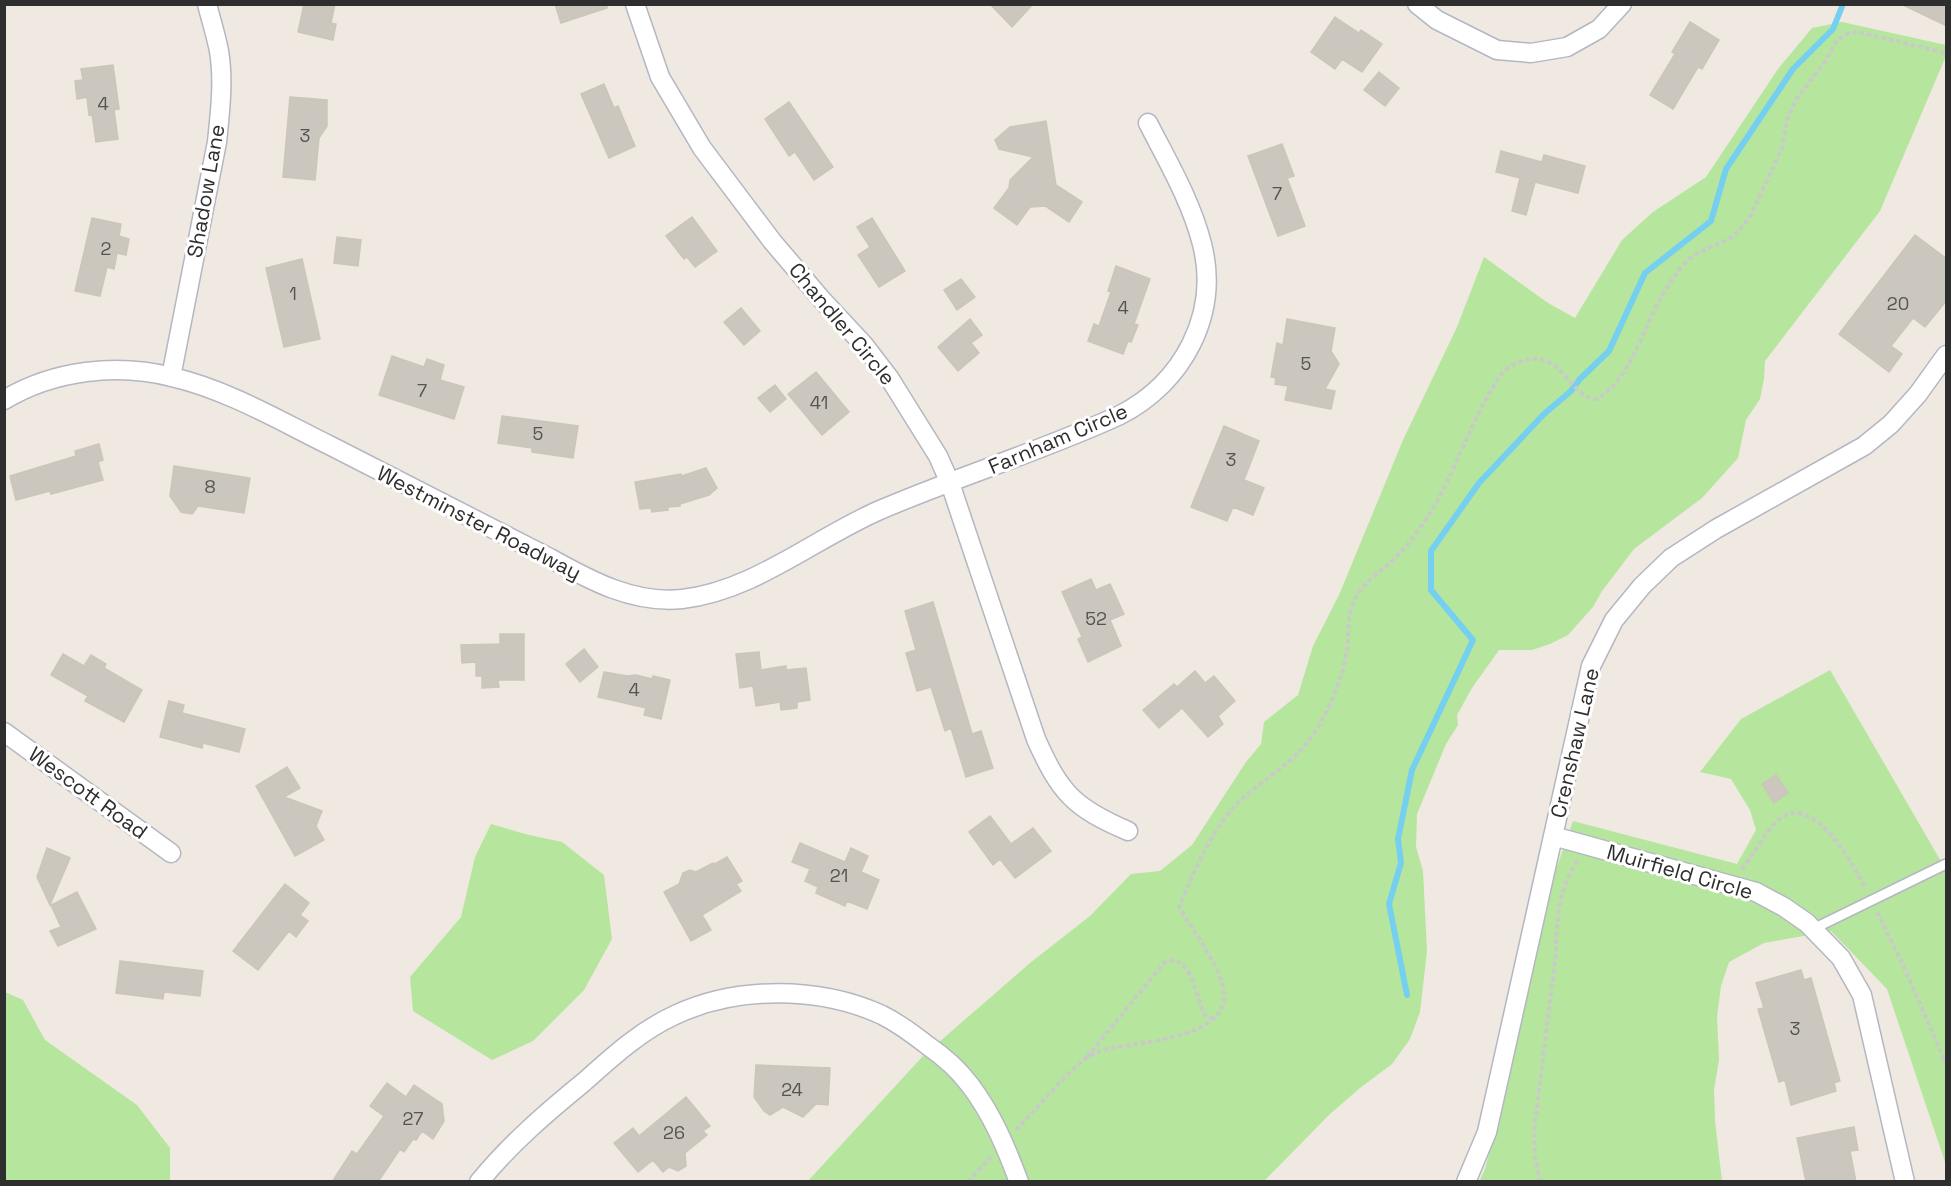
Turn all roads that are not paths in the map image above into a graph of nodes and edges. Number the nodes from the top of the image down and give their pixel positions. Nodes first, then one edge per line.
1 (207, 4) edge
2 (635, 4) edge
3 (1417, 4) edge
4 (1622, 4) edge
5 (1148, 123) dead end
6 (1947, 355) edge
7 (171, 376) junction
8 (4, 400) edge
9 (950, 483) junction
10 (4, 732) edge
11 (1128, 831) dead end
12 (1553, 836) junction
13 (171, 854) dead end
14 (1947, 864) edge
15 (1813, 928) junction
16 (479, 1182) edge
17 (1019, 1182) edge
18 (1466, 1182) edge
19 (1905, 1182) edge

1 - 7 street, Shadow Lane
2 - 9 street, Chandler Circle
3 - 4 street
5 - 9 street, Farnham Circle
6 - 12 street, Crenshaw Lane
7 - 8 street, Westminster Roadway
7 - 9 street, Westminster Roadway
9 - 11 street, Chandler Circle
10 - 13 street, Wescott Road
12 - 15 street, Muirfield Circle
12 - 18 street, Crenshaw Lane
14 - 15 lane
15 - 19 street, Muirfield Circle
16 - 17 street

